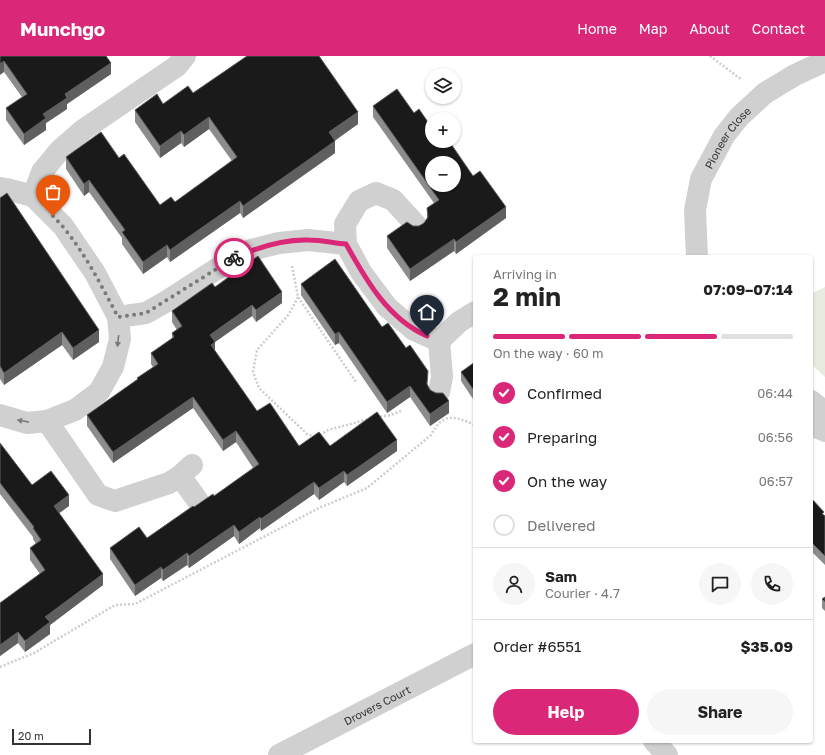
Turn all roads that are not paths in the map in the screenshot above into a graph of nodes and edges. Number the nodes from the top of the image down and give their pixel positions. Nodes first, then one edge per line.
1 (185, 56) edge
2 (825, 61) edge
3 (0, 188) edge
4 (33, 196) junction
5 (416, 225) edge
6 (346, 244) junction
7 (697, 255) edge
8 (473, 313) edge
9 (118, 317) junction
10 (439, 341) junction
11 (439, 392) edge
12 (813, 403) edge
13 (825, 412) edge
14 (0, 415) edge
15 (47, 421) junction
16 (813, 426) edge
17 (825, 431) edge
18 (198, 501) dead end
19 (473, 655) edge
20 (656, 743) edge
21 (279, 755) edge
22 (668, 755) edge

1 - 4 street
2 - 7 street, Pioneer Close
3 - 4 street
4 - 9 street
5 - 6 street
6 - 9 street
6 - 10 street
8 - 10 street
9 -> 15 street
10 - 11 street
12 - 13 street
15 -> 14 street
15 - 18 street
16 - 17 street
19 - 21 street, Drovers Court
20 - 22 street

